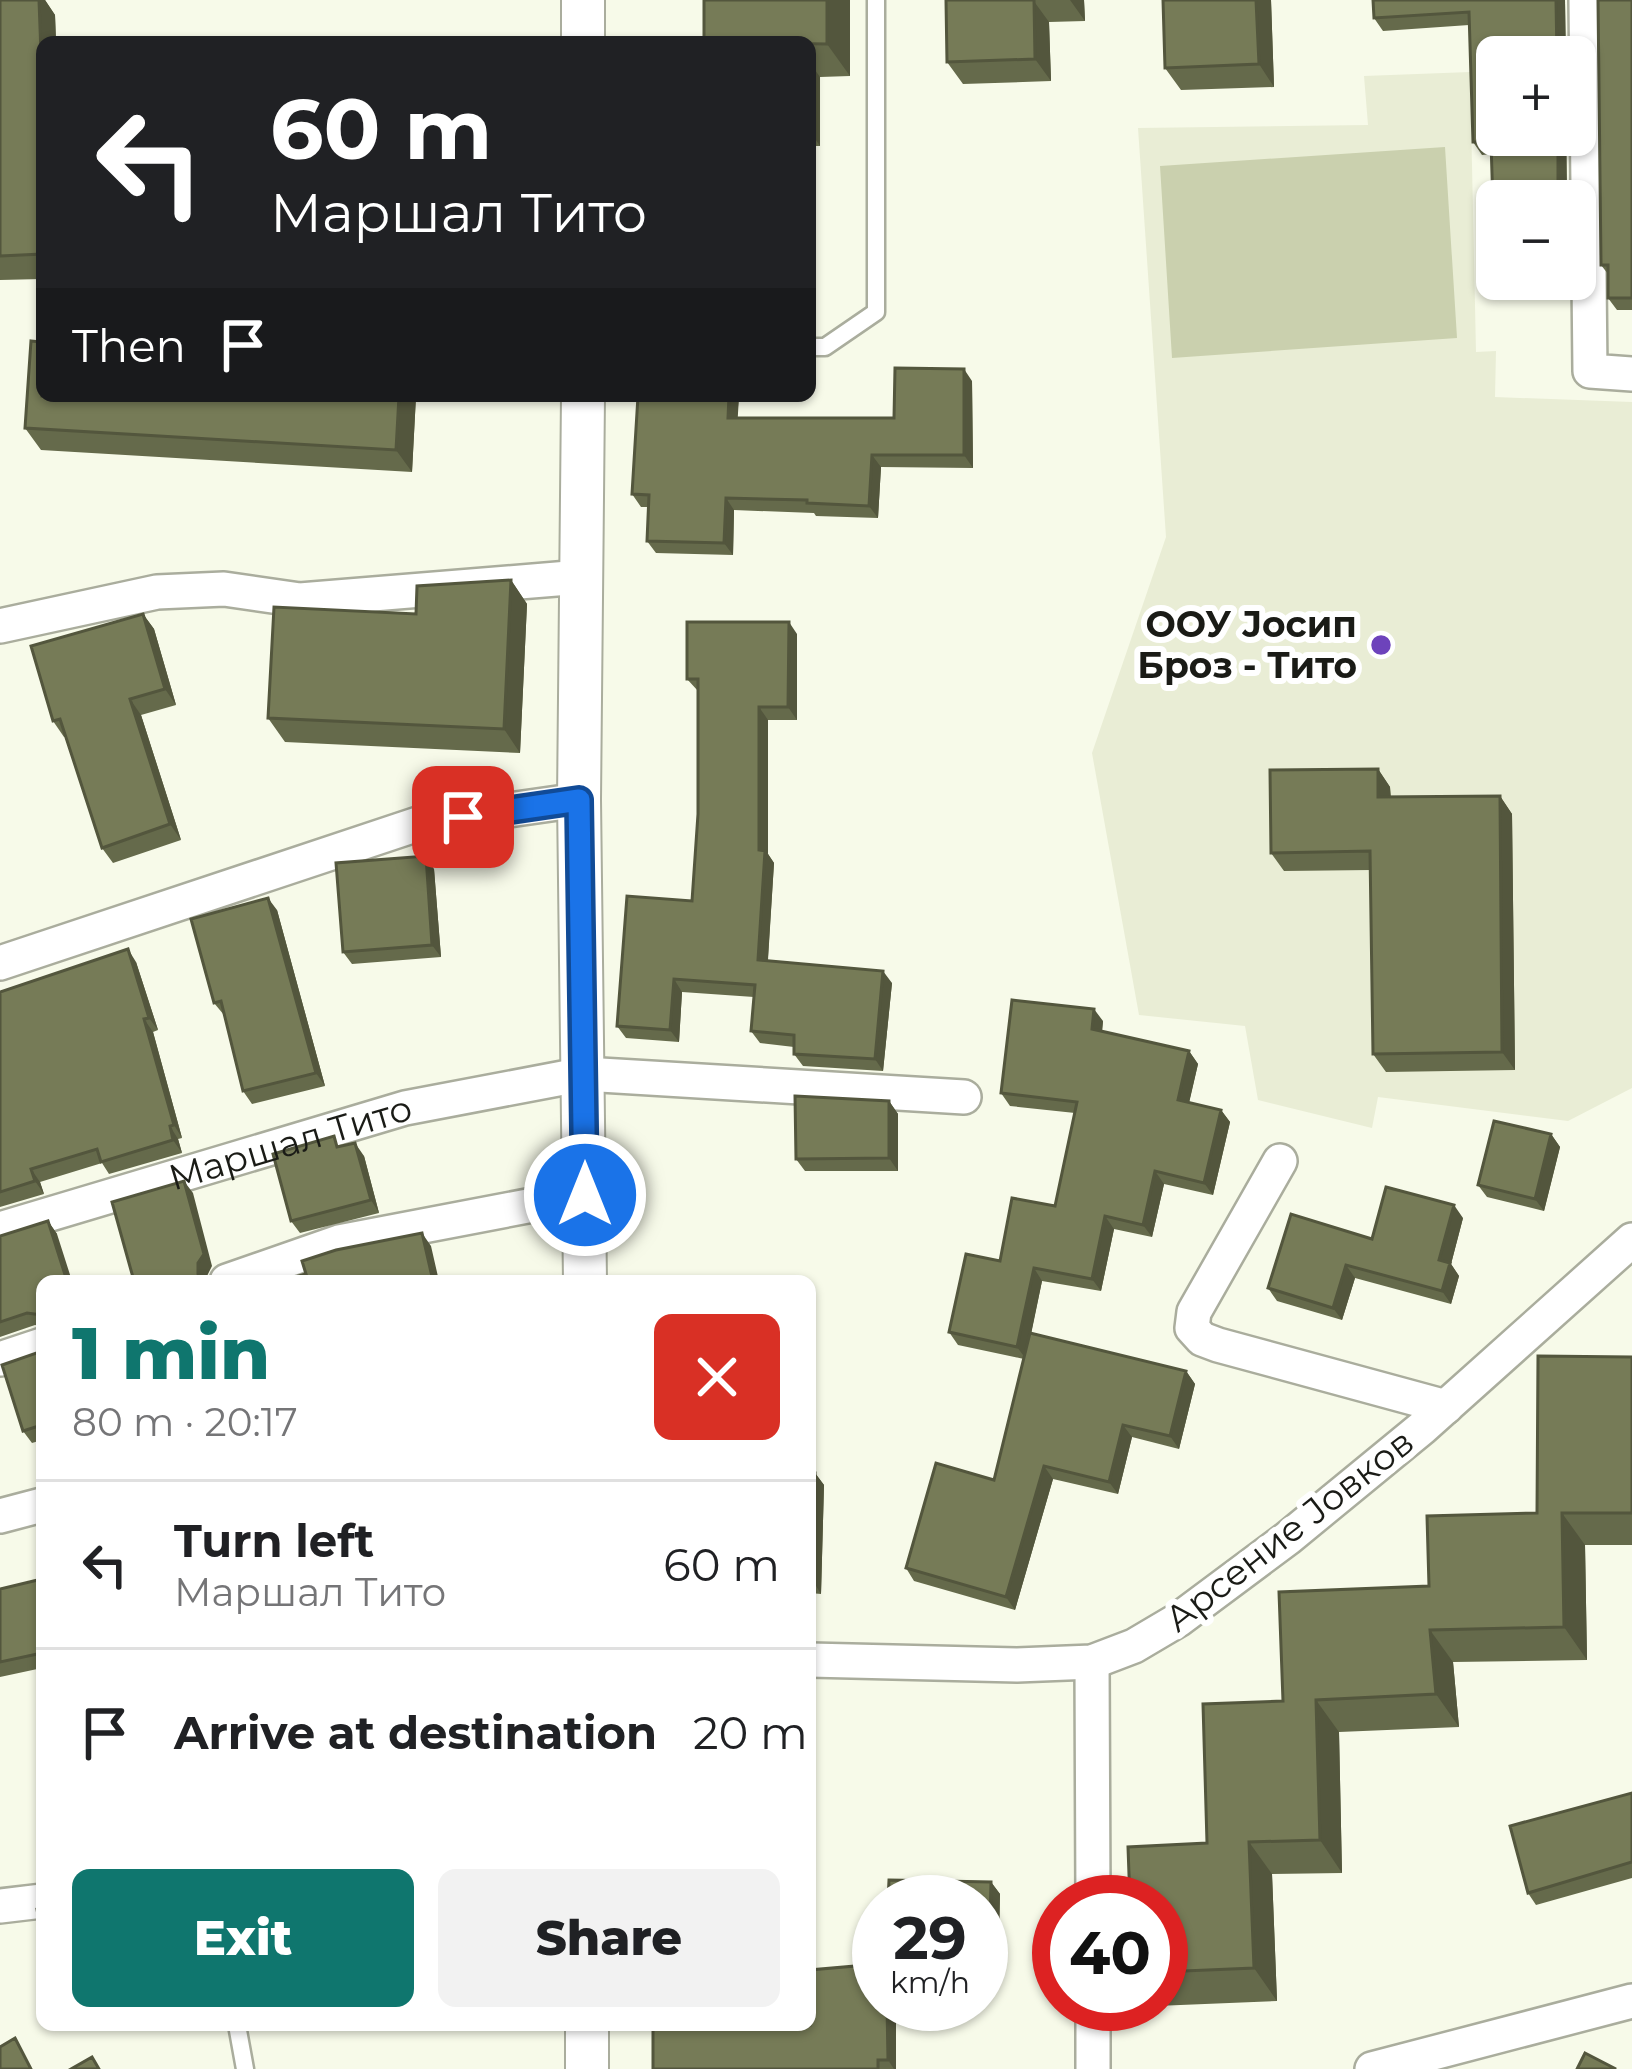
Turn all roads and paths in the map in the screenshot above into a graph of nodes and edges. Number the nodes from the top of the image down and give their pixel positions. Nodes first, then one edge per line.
1 (583, 0) edge
2 (876, 0) edge
3 (1586, 0) edge
4 (583, 36) edge
5 (816, 347) edge
6 (1632, 374) edge
7 (583, 402) edge
8 (581, 577) junction
9 (0, 626) edge
10 (579, 800) junction
11 (0, 963) edge
12 (584, 1074) junction
13 (964, 1097) dead end
14 (1280, 1161) dead end
15 (585, 1195) junction
16 (0, 1229) edge
17 (1632, 1240) edge
18 (245, 1275) edge
19 (584, 1275) edge
20 (36, 1347) edge
21 (0, 1359) edge
22 (1446, 1407) junction
23 (36, 1507) edge
24 (0, 1516) edge
25 (816, 1660) edge
26 (1092, 1662) junction
27 (1093, 1875) edge
28 (36, 1902) edge
29 (0, 1906) edge
30 (1632, 2001) edge
31 (238, 2031) edge
32 (587, 2031) edge
33 (1093, 2031) edge
34 (245, 2069) edge
35 (587, 2069) edge
36 (1093, 2069) edge
37 (1372, 2069) edge

1 - 4 street
2 - 5 lane
3 - 6 street
7 - 8 street
8 - 9 street
8 - 10 street
10 - 11 street
10 - 12 street
12 - 13 street, Маршал Тито
12 - 15 street
12 - 16 street, Маршал Тито
14 - 22 street
15 - 18 street
15 - 19 street
17 - 22 street, Арсение Јовков
20 - 21 street
22 - 26 street, Арсение Јовков
23 - 24 street
25 - 26 street, Арсение Јовков
26 - 27 street
28 - 29 street
30 - 37 street
31 - 34 lane
32 - 35 street
33 - 36 street

